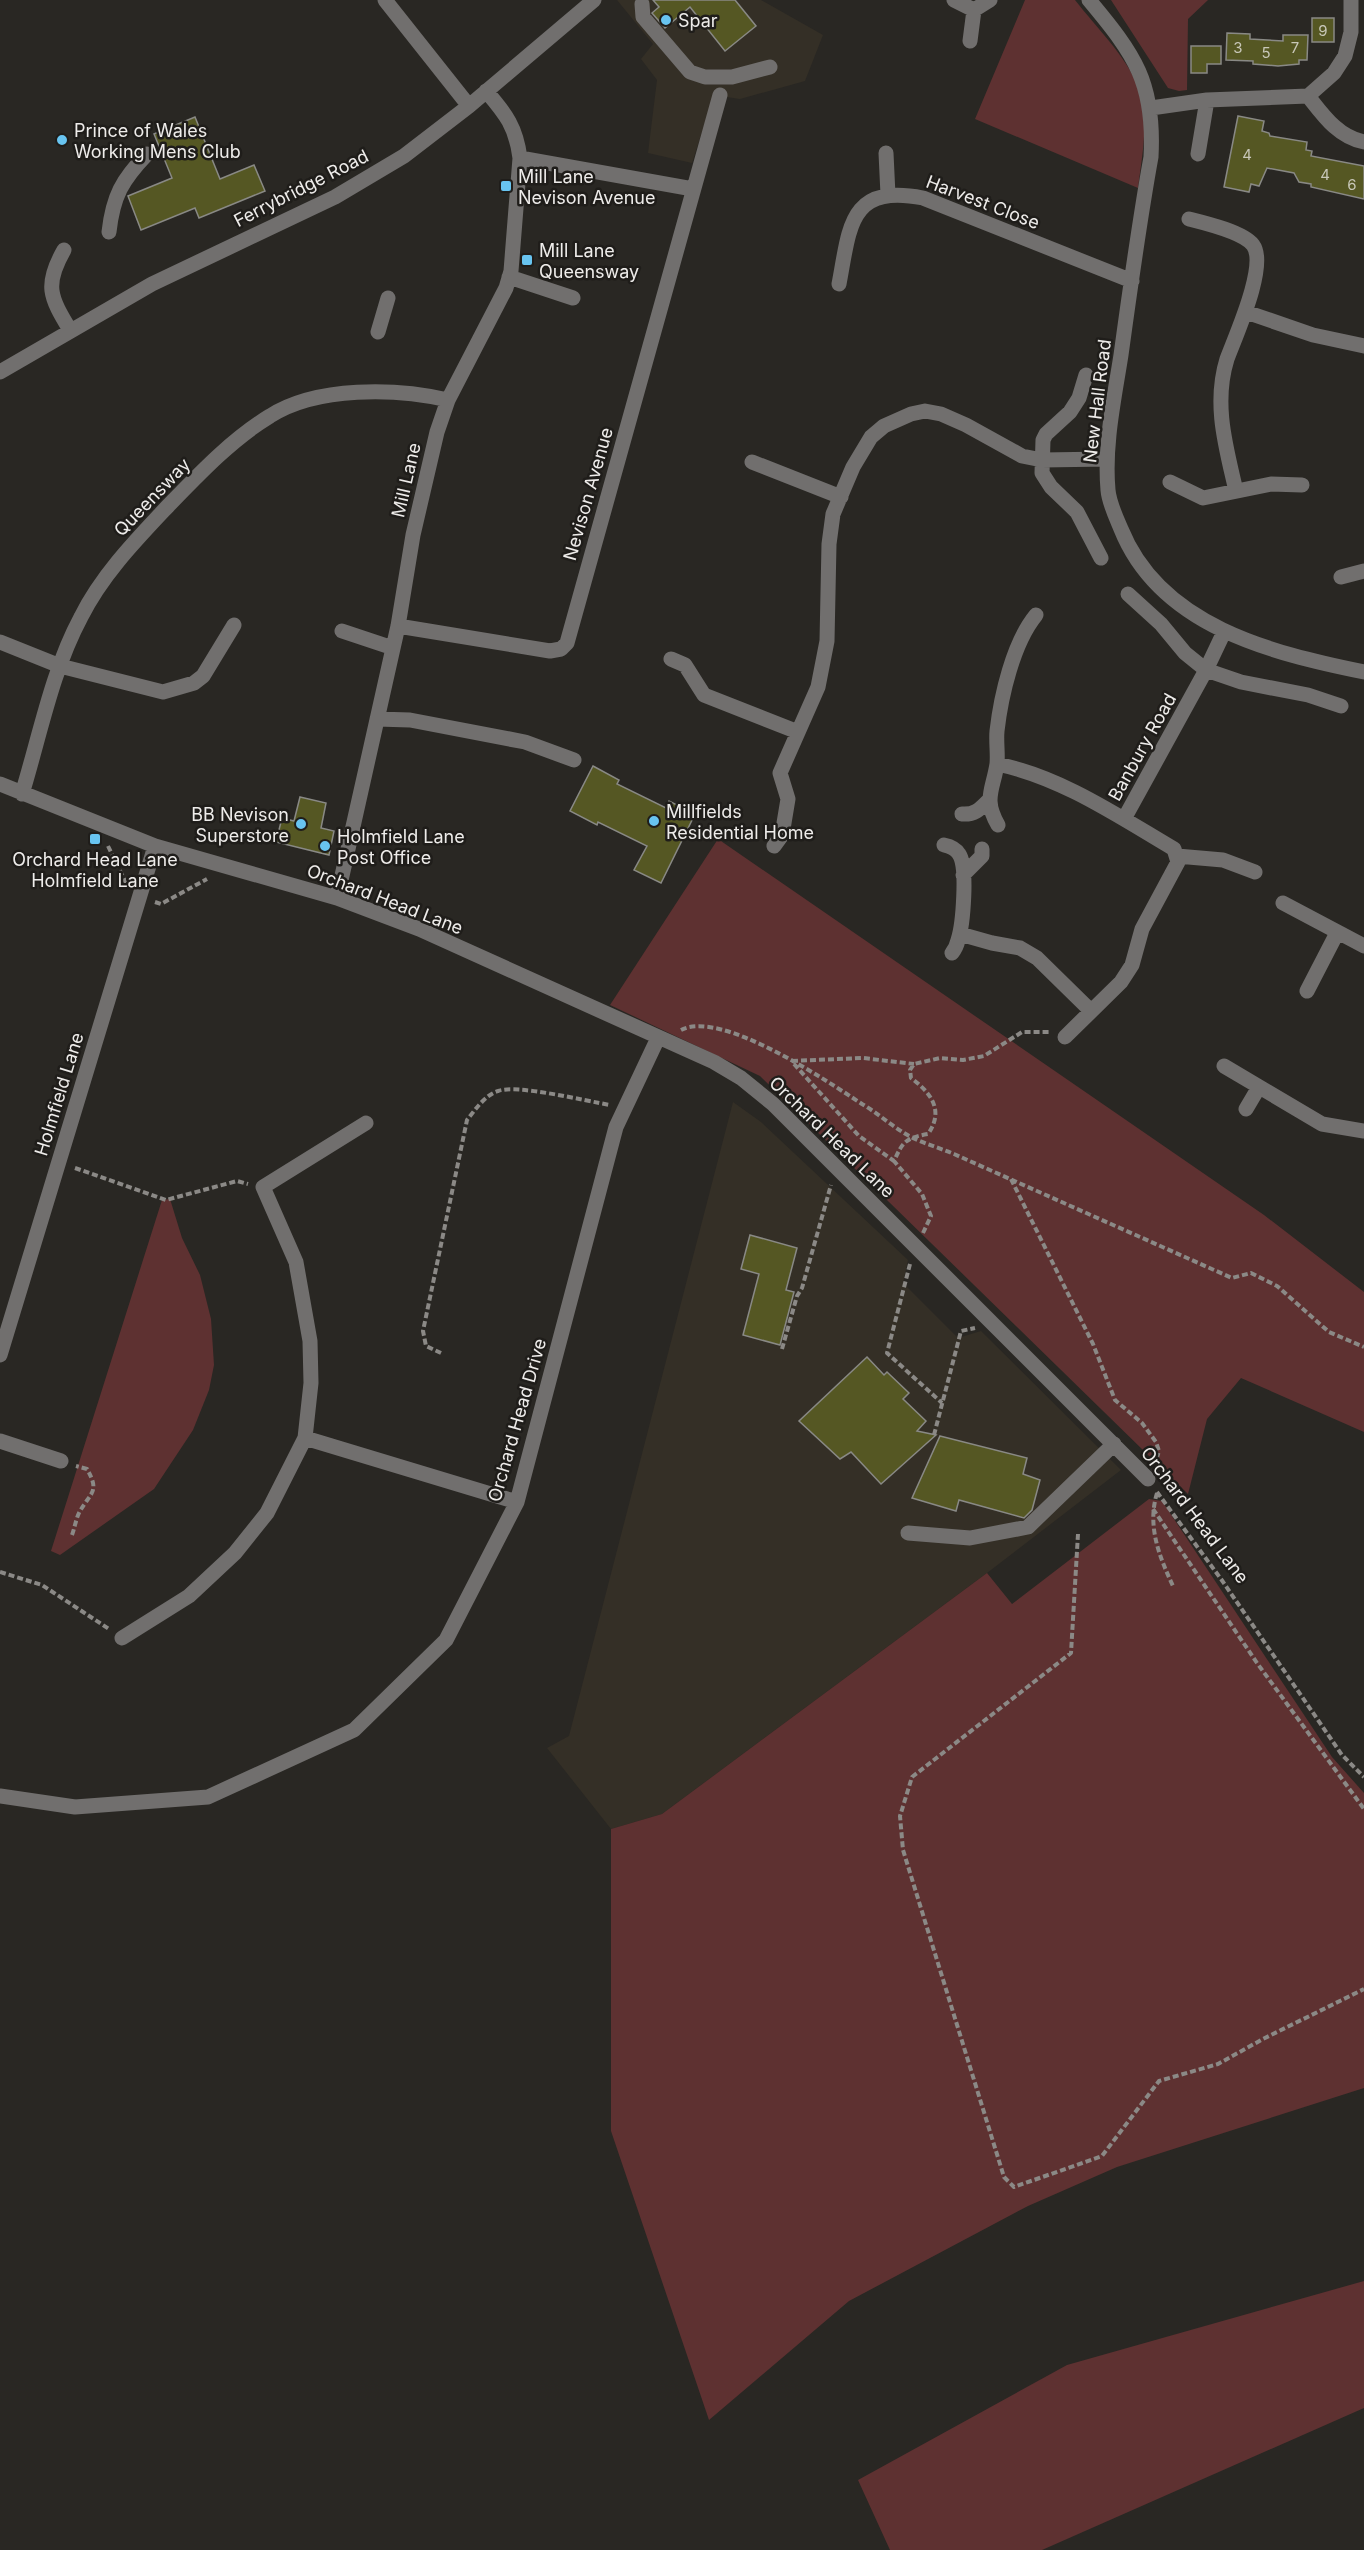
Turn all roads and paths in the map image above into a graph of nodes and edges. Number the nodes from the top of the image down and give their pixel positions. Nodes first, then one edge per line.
1 (385, 0) edge
2 (594, 0) edge
3 (954, 0) edge
4 (990, 0) edge
5 (1089, 0) edge
6 (1351, 0) edge
7 (642, 1) edge
8 (974, 10) junction
9 (970, 41) dead end
10 (770, 67) dead end
11 (486, 91) junction
12 (720, 95) dead end
13 (1308, 96) junction
14 (1207, 100) junction
15 (469, 106) junction
16 (1151, 108) junction
17 (1364, 142) edge
18 (886, 153) dead end
19 (147, 154) dead end
20 (1198, 154) dead end
21 (520, 158) junction
22 (693, 189) junction
23 (888, 195) junction
24 (1189, 219) dead end
25 (109, 232) dead end
26 (64, 250) dead end
27 (509, 277) junction
28 (1132, 281) junction
29 (838, 284) dead end
30 (388, 298) dead end
31 (573, 298) dead end
32 (1246, 312) junction
33 (70, 330) junction
34 (378, 332) dead end
35 (1364, 346) edge
36 (0, 372) edge
37 (1086, 375) dead end
38 (448, 400) junction
39 (1107, 459) junction
40 (1042, 460) junction
41 (752, 462) dead end
42 (1170, 482) dead end
43 (1302, 484) dead end
44 (1236, 491) junction
45 (841, 497) junction
46 (1101, 558) dead end
47 (1364, 571) edge
48 (1341, 577) dead end
49 (1128, 594) dead end
50 (1036, 615) dead end
51 (234, 625) dead end
52 (398, 626) junction
53 (342, 631) dead end
54 (1224, 632) junction
55 (0, 642) edge
56 (393, 648) junction
57 (671, 659) dead end
58 (60, 666) junction
59 (1206, 670) junction
60 (1364, 672) edge
61 (1341, 706) dead end
62 (377, 719) junction
63 (798, 732) junction
64 (574, 760) dead end
65 (997, 764) junction
66 (0, 784) edge
67 (22, 794) junction
68 (989, 800) junction
69 (962, 814) dead end
70 (1124, 819) junction
71 (998, 825) dead end
72 (944, 845) dead end
73 (155, 846) junction
74 (774, 846) dead end
75 (982, 849) dead end
76 (1177, 856) junction
77 (1255, 872) dead end
78 (963, 875) junction
79 (337, 898) junction
80 (1283, 903) dead end
81 (1337, 933) junction
82 (960, 934) junction
83 (1364, 946) edge
84 (952, 953) dead end
85 (1307, 991) dead end
86 (1090, 1011) junction
87 (1065, 1037) joint
88 (665, 1041) junction
89 (792, 1061) junction
90 (914, 1064) junction
91 (1224, 1066) dead end
92 (1259, 1087) junction
93 (625, 1108) junction
94 (1246, 1109) dead end
95 (366, 1123) dead end
96 (1364, 1131) edge
97 (911, 1137) junction
98 (894, 1161) junction
99 (58, 1162) junction
100 (836, 1167) junction
101 (1011, 1179) junction
102 (263, 1187) junction
103 (915, 1246) junction
104 (993, 1323) junction
105 (1364, 1347) edge
106 (1, 1348) edge
107 (782, 1349) dead end
108 (441, 1353) dead end
109 (942, 1403) junction
110 (933, 1435) dead end
111 (305, 1438) junction
112 (0, 1441) edge
113 (1114, 1444) junction
114 (61, 1461) joint
115 (1148, 1479) junction
116 (1158, 1492) junction
117 (517, 1502) junction
118 (1153, 1509) junction
119 (908, 1533) dead end
120 (1078, 1534) dead end
121 (72, 1535) dead end
122 (0, 1572) edge
123 (1173, 1586) dead end
124 (122, 1638) joint
125 (1364, 1777) edge
126 (0, 1796) edge
127 (1364, 1809) edge
128 (1364, 1989) edge

1 - 15 street
2 - 11 street, Ferrybridge Road
3 - 8 street
4 - 8 street
5 - 16 street, New Hall Road
6 - 13 street
7 - 10 street
8 - 9 street
11 - 15 street, Ferrybridge Road
11 - 21 street, Mill Lane
12 - 22 street, Nevison Avenue
13 - 14 street
13 - 17 street
14 - 16 street
14 - 20 street
15 - 33 street, Ferrybridge Road
16 - 28 street, New Hall Road
18 - 23 street
19 - 25 street
21 - 22 street
21 - 27 street, Mill Lane
22 - 52 street, Nevison Avenue
23 - 28 street, Harvest Close
23 - 29 street, Harvest Close
24 - 32 street
26 - 33 street
27 - 31 street
27 - 38 street, Mill Lane
28 - 39 street, New Hall Road
30 - 34 street
32 - 35 street
32 - 44 street
33 - 36 street, Ferrybridge Road
37 - 40 street
38 - 52 street, Mill Lane
38 - 58 street, Queensway
39 - 40 street
39 - 54 street, New Hall Road
40 - 45 street
40 - 46 street
41 - 45 street
42 - 44 street
43 - 44 street
45 - 63 street
47 - 48 street
49 - 59 street
50 - 65 street
51 - 58 street
52 - 56 street, Mill Lane
53 - 56 street
54 - 59 street, Banbury Road
54 - 60 street, New Hall Road
55 - 58 street
56 - 62 street, Mill Lane
57 - 63 street
58 - 67 street, Queensway
59 - 61 street
59 - 70 street, Banbury Road
62 - 64 street
62 - 79 street, Mill Lane
63 - 74 street
65 - 68 street
65 - 70 street
66 - 67 street, Orchard Head Lane
67 - 73 street, Orchard Head Lane
68 - 69 street
68 - 71 street
70 - 76 street, Banbury Road
72 - 78 street
73 - 79 street, Orchard Head Lane
73 - 99 street, Holmfield Lane
75 - 78 street
76 - 77 street
76 - 86 street
78 - 82 street
79 - 88 street, Orchard Head Lane
80 - 81 street
81 - 83 street
81 - 85 street
82 - 84 street
82 - 86 street
86 - 87 street
87 - 90 path
88 - 89 path
88 - 93 street, Orchard Head Drive
88 - 100 street, Orchard Head Lane
89 - 90 path
89 - 97 path
89 - 98 path
90 - 97 path
91 - 92 street
92 - 94 street
92 - 96 street
93 - 108 path
93 - 117 street, Orchard Head Drive
95 - 102 street
97 - 98 path
97 - 101 path
98 - 103 path
99 - 102 path
99 - 106 street, Holmfield Lane
100 - 103 street, Orchard Head Lane
100 - 107 path
101 - 105 path
101 - 115 path
102 - 111 street
103 - 104 street, Orchard Head Lane
103 - 109 path
104 - 109 path
104 - 113 street, Orchard Head Lane
109 - 110 path
111 - 117 street
111 - 124 street
112 - 114 street
113 - 115 street, Orchard Head Lane
113 - 119 street
114 - 121 path
115 - 116 path, Orchard Head Lane
116 - 118 path
116 - 125 path, Orchard Head Lane
117 - 126 street, Orchard Head Drive
118 - 123 path
118 - 127 path
120 - 128 path
122 - 124 path

